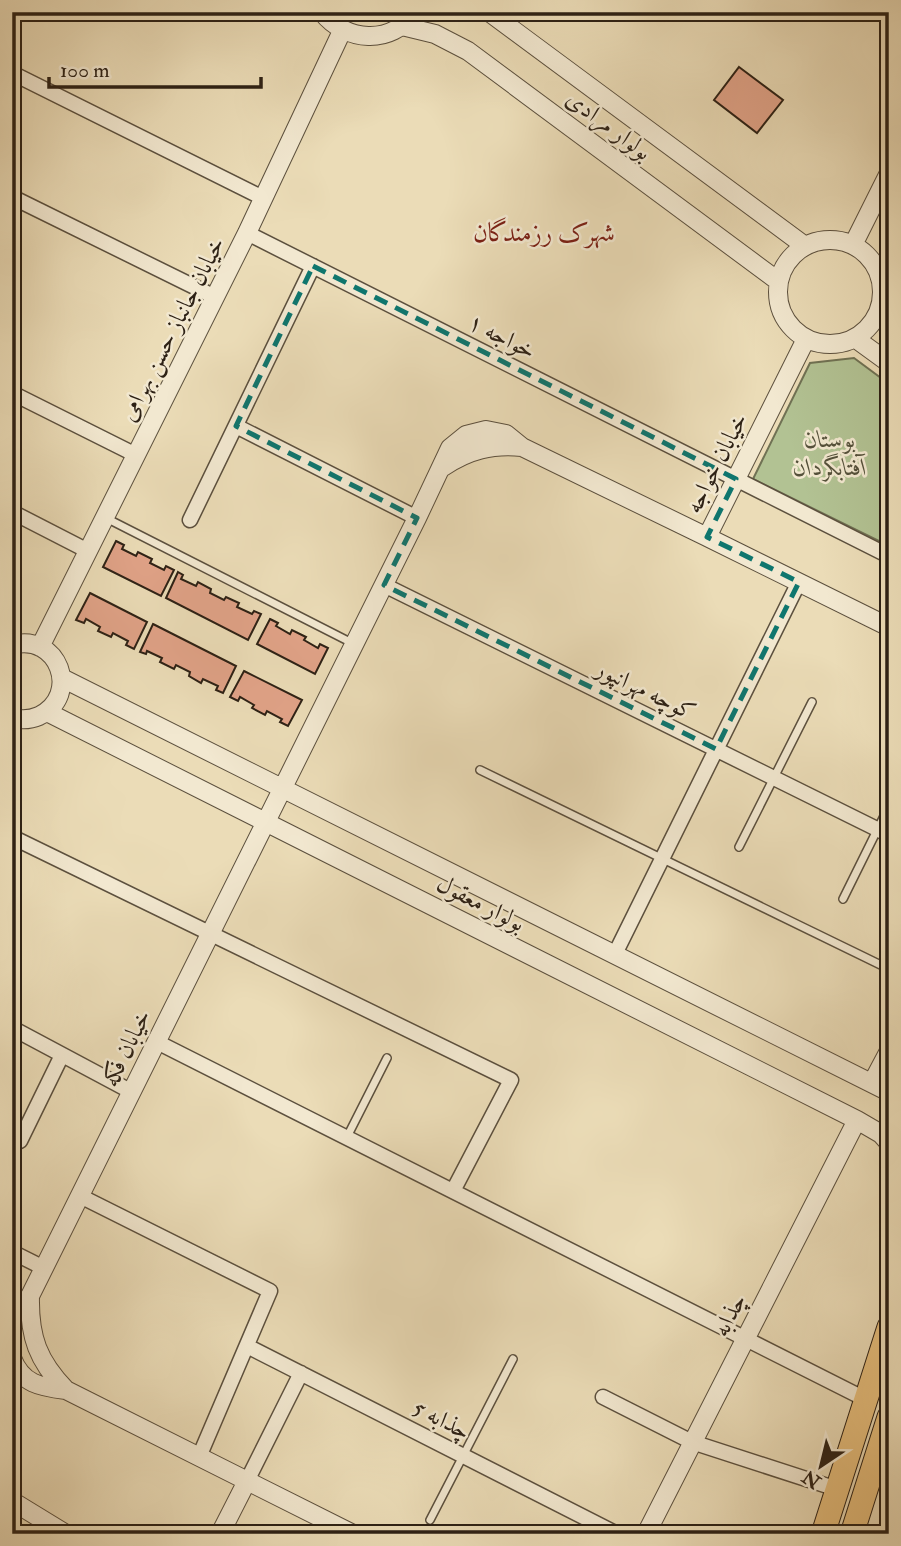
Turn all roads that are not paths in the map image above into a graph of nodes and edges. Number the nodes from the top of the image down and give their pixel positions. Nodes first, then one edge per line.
1 (322, 12) edge
2 (489, 12) edge
3 (408, 19) edge
4 (342, 31) junction
5 (12, 73) edge
6 (889, 173) edge
7 (12, 197) edge
8 (263, 198) junction
9 (247, 233) junction
10 (853, 245) junction
11 (805, 246) junction
12 (313, 266) junction
13 (778, 281) junction
14 (215, 297) junction
15 (885, 305) edge
16 (806, 339) junction
17 (856, 339) junction
18 (889, 363) edge
19 (12, 393) edge
20 (236, 426) junction
21 (136, 455) junction
22 (736, 479) junction
23 (12, 512) edge
24 (105, 518) junction
25 (417, 518) junction
26 (190, 520) dead end
27 (706, 537) junction
28 (88, 551) junction
29 (889, 556) edge
30 (799, 582) junction
31 (384, 585) junction
32 (889, 627) edge
33 (355, 644) junction
34 (12, 645) edge
35 (40, 647) junction
36 (62, 678) junction
37 (813, 702) dead end
38 (47, 712) junction
39 (12, 718) edge
40 (716, 749) junction
41 (480, 770) dead end
42 (774, 778) junction
43 (283, 788) junction
44 (889, 806) edge
45 (267, 822) junction
46 (883, 832) edge
47 (12, 837) edge
48 (738, 847) dead end
49 (662, 859) junction
50 (843, 899) dead end
51 (211, 934) junction
52 (615, 954) junction
53 (889, 970) edge
54 (12, 1028) edge
55 (157, 1042) junction
56 (889, 1051) edge
57 (62, 1055) junction
58 (387, 1058) dead end
59 (872, 1083) junction
60 (132, 1092) junction
61 (889, 1092) edge
62 (857, 1120) junction
63 (346, 1138) junction
64 (20, 1141) dead end
65 (889, 1143) edge
66 (453, 1191) junction
67 (80, 1196) junction
68 (12, 1252) edge
69 (44, 1268) junction
70 (30, 1296) junction
71 (12, 1316) edge
72 (889, 1327) edge
73 (744, 1338) junction
74 (247, 1346) junction
75 (12, 1358) edge
76 (513, 1359) dead end
77 (302, 1373) junction
78 (66, 1391) junction
79 (603, 1397) dead end
80 (865, 1399) junction
81 (889, 1417) edge
82 (692, 1442) junction
83 (463, 1456) junction
84 (199, 1457) junction
85 (247, 1481) junction
86 (837, 1489) junction
87 (12, 1501) edge
88 (430, 1520) dead end
89 (12, 1530) edge
90 (19, 1534) edge
91 (66, 1534) edge
92 (220, 1534) edge
93 (353, 1534) edge
94 (617, 1534) edge
95 (646, 1534) edge
96 (823, 1534) edge
97 (852, 1534) edge

1 - 4 street
2 - 11 street, بولوار مرادی
3 - 4 street
3 - 13 street, بولوار مرادی
4 - 8 street, خیابان جانباز حسن بهرامی
5 - 8 street
6 - 10 street
7 - 14 street
8 - 9 street, خیابان جانباز حسن بهرامی
9 - 12 street, خواجه ۱
9 - 14 street, خیابان جانباز حسن بهرامی
10 - 11 street
10 - 15 street
11 - 13 street
12 - 20 street
12 - 22 street, خواجه ۱
13 - 16 street
14 - 21 street, خیابان جانباز حسن بهرامی
15 - 17 street
16 - 17 street
16 - 22 street, خیابان خواجه
17 - 18 street
19 - 21 street
20 - 25 street
20 - 26 street
21 - 24 street, خیابان جانباز حسن بهرامی
22 - 27 street, خیابان خواجه
22 - 29 street, خواجه ۱
23 - 28 street
24 - 28 street, خیابان جانباز حسن بهرامی
24 - 33 lane
25 - 27 street, خیابان خواجه
25 - 31 street, خیابان خواجه
27 - 30 street
28 - 35 street, خیابان جانباز حسن بهرامی
30 - 32 street
30 - 40 street
31 - 33 street, خیابان خواجه
31 - 40 street, کوچه مهرانپور
33 - 43 street, خیابان خواجه
34 - 35 street
35 - 36 street
36 - 38 street
36 - 43 street, بولوار معقول
37 - 42 lane
38 - 39 street
38 - 45 street, بولوار معقول
40 - 42 street, کوچه مهرانپور
40 - 49 street
41 - 49 lane
42 - 46 street, کوچه مهرانپور
42 - 48 lane
43 - 45 street, خیابان خواجه
43 - 52 street, بولوار معقول
44 - 46 lane
45 - 51 street, خیابان فکه
45 - 62 street, بولوار معقول
46 - 50 lane
47 - 51 street
49 - 52 street
49 - 53 lane
51 - 55 street, خیابان فکه
51 - 66 street
52 - 59 street, بولوار معقول
54 - 57 street
55 - 60 street, خیابان فکه
55 - 63 street
56 - 59 street
57 - 60 street
57 - 64 street
58 - 63 lane
59 - 61 street, بولوار معقول
60 - 67 street, خیابان فکه
62 - 65 street, بولوار معقول
62 - 73 street, چذابه
63 - 66 street
66 - 73 street
67 - 69 street, خیابان فکه
67 - 74 street
68 - 69 street
69 - 70 street, خیابان فکه
70 - 71 street
70 - 78 street
72 - 80 main road
73 - 80 street
73 - 82 street, چذابه
74 - 77 street, چذابه 5
74 - 84 street
75 - 78 street
76 - 83 lane
77 - 83 street, چذابه 5
77 - 85 street
78 - 84 street
79 - 82 street
80 - 86 main road
81 - 97 main road
82 - 86 street
82 - 95 street, چذابه
83 - 88 lane
83 - 94 street, چذابه 5
84 - 85 street
85 - 92 street
85 - 93 street
86 - 96 main road
87 - 91 street
89 - 90 street

